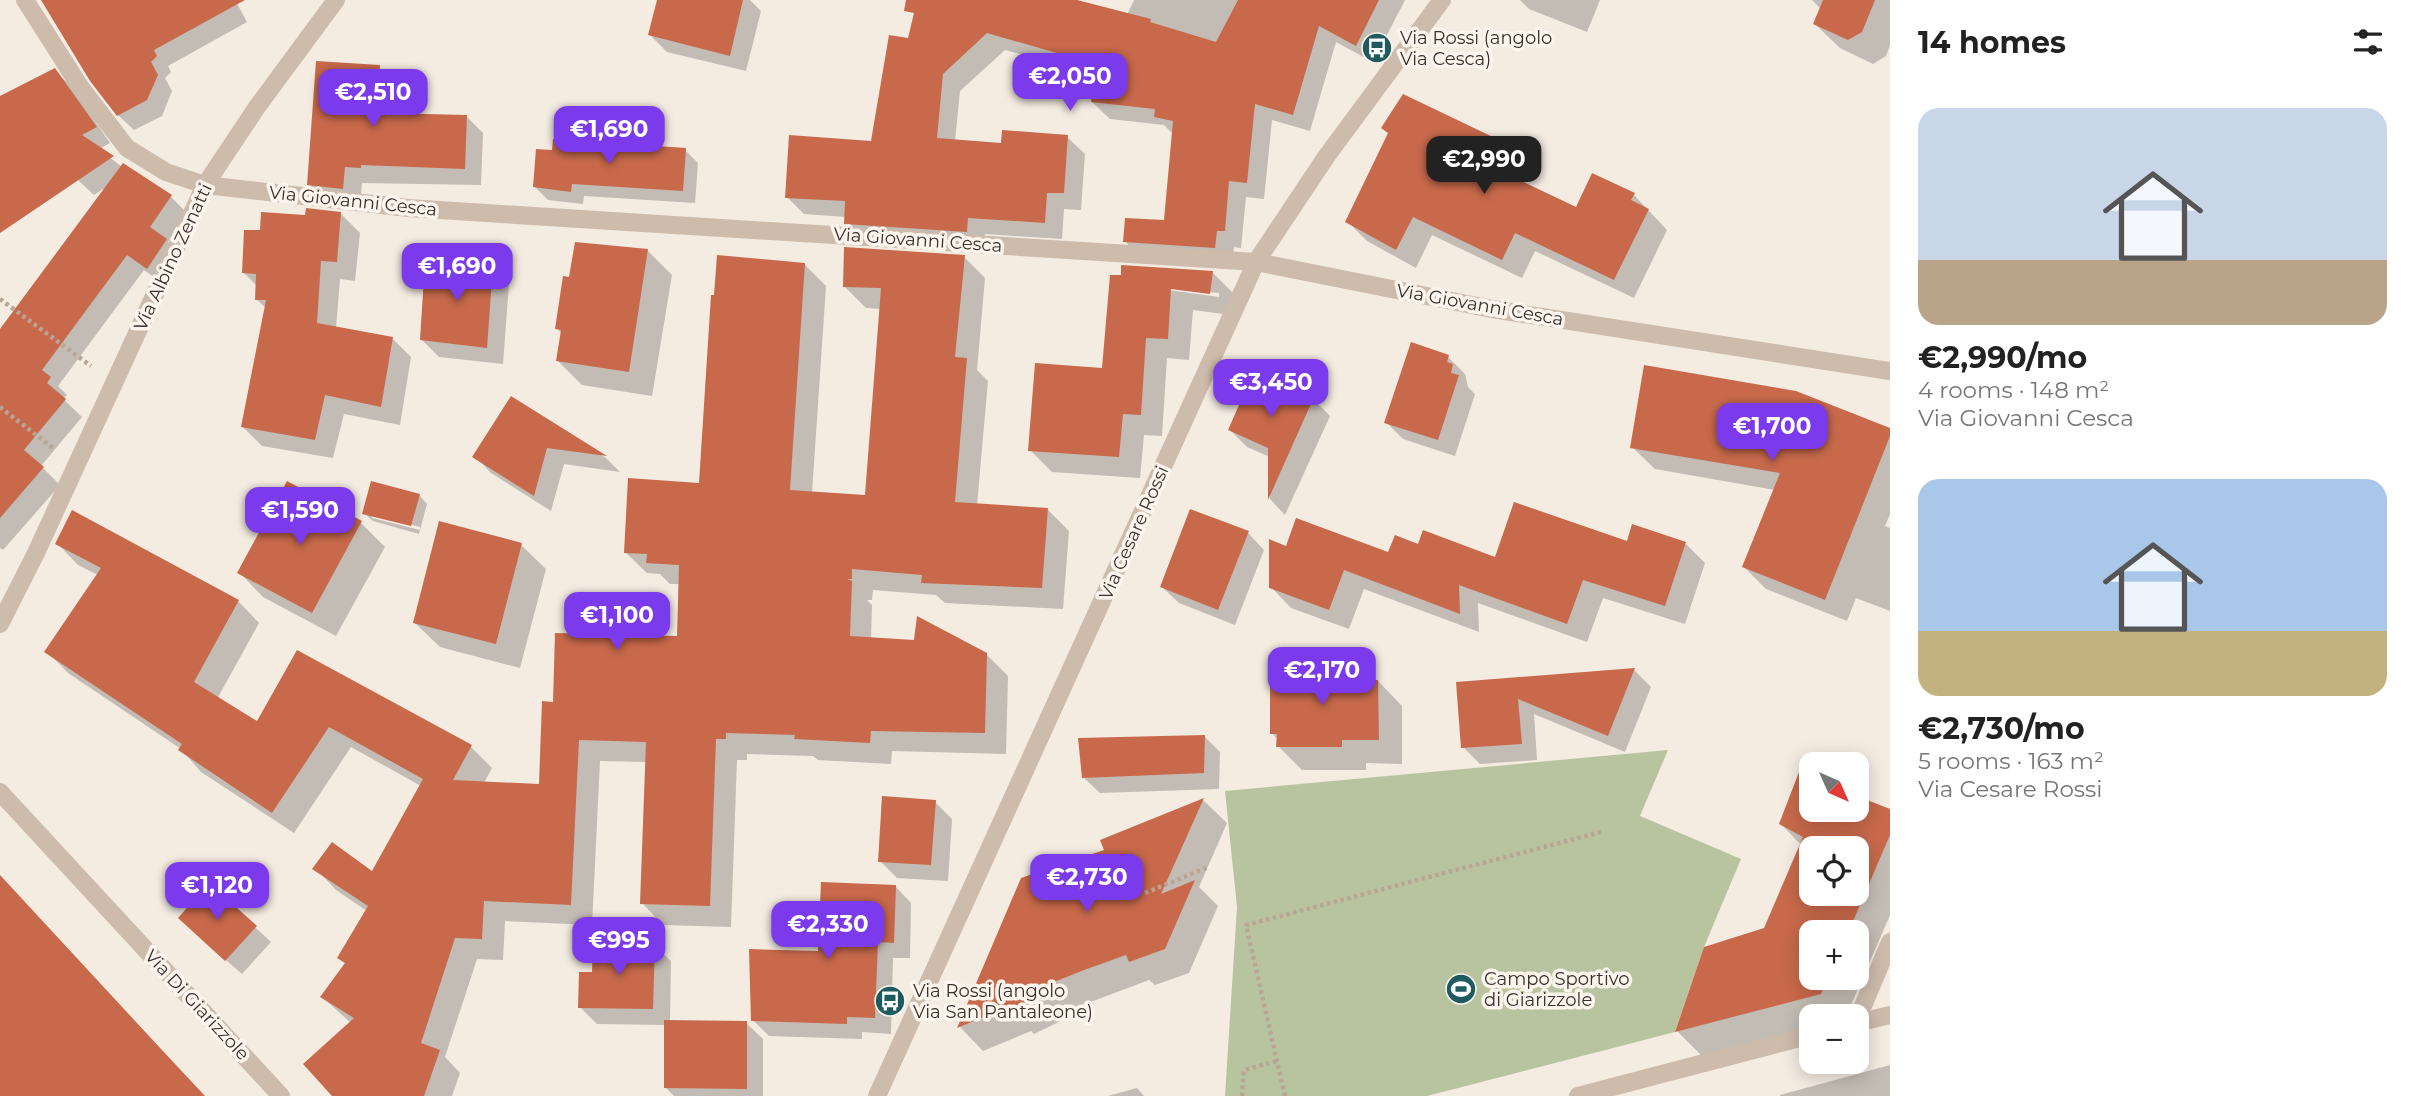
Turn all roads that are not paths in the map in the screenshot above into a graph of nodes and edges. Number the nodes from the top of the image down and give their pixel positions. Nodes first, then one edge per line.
1 (25, 0) edge
2 (336, 0) edge
3 (1442, 0) edge
4 (205, 185) junction
5 (1256, 262) junction
6 (1890, 371) edge
7 (0, 624) edge
8 (0, 792) edge
9 (1890, 942) edge
10 (1864, 1004) edge
11 (1890, 1015) edge
12 (1869, 1019) edge
13 (1799, 1038) edge
14 (1610, 1092) edge
15 (281, 1096) edge
16 (877, 1096) edge
17 (1578, 1096) edge

1 - 4 street, Via Giovanni Cesca
2 - 4 street, Via Albino Zenatti
3 - 5 street, Via Cesare Rossi
4 - 5 street, Via Giovanni Cesca
4 - 7 street, Via Albino Zenatti
5 - 6 street, Via Giovanni Cesca
5 - 16 street, Via Cesare Rossi
8 - 15 street, Via Di Giarizzole
9 - 10 street
11 - 12 street
13 - 14 street
14 - 17 street

